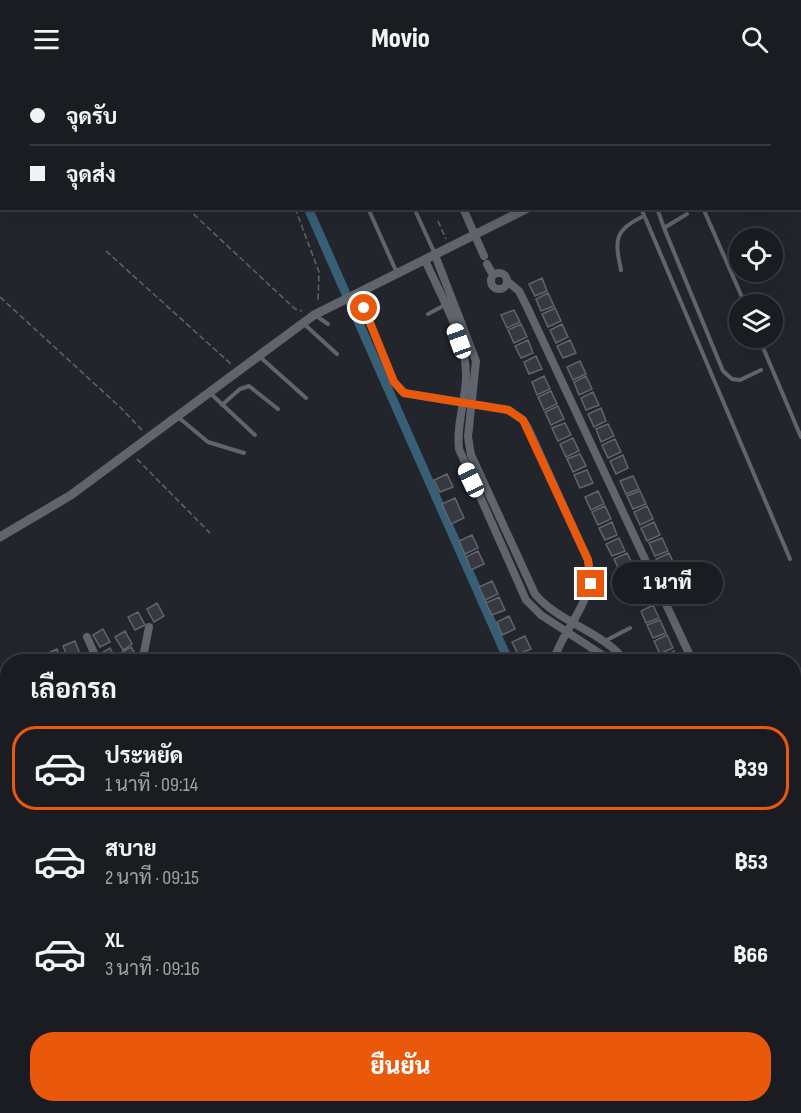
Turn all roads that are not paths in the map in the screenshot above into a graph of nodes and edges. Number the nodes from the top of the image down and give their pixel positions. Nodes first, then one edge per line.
1 (369, 210) edge
2 (415, 210) edge
3 (464, 210) edge
4 (524, 210) edge
5 (642, 210) edge
6 (658, 210) edge
7 (704, 210) edge
8 (687, 214) dead end
9 (644, 216) junction
10 (664, 228) junction
11 (475, 235) junction
12 (435, 255) junction
13 (425, 260) junction
14 (621, 270) dead end
15 (397, 273) junction
16 (493, 275) junction
17 (507, 281) junction
18 (741, 294) edge
19 (445, 305) junction
20 (364, 308) dead end
21 (428, 314) dead end
22 (314, 315) junction
23 (462, 320) junction
24 (303, 322) junction
25 (328, 324) dead end
26 (453, 324) junction
27 (763, 348) edge
28 (337, 354) dead end
29 (258, 356) junction
30 (761, 370) dead end
31 (209, 393) junction
32 (306, 398) dead end
33 (463, 403) junction
34 (222, 405) junction
35 (473, 405) junction
36 (278, 409) dead end
37 (177, 417) junction
38 (255, 435) dead end
39 (801, 437) edge
40 (244, 453) dead end
41 (0, 537) edge
42 (790, 559) dead end
43 (574, 622) junction
44 (149, 627) dead end
45 (630, 628) dead end
46 (568, 631) junction
47 (87, 637) dead end
48 (604, 642) junction
49 (94, 654) edge
50 (144, 654) edge
51 (557, 654) edge
52 (601, 654) edge
53 (617, 654) edge
54 (689, 654) edge

1 - 15 lane
2 - 12 lane
3 - 11 street
4 - 11 street
5 - 9 lane
6 - 10 lane
7 - 18 lane
8 - 10 lane
9 - 14 lane
9 - 42 lane
10 - 30 lane
11 - 12 street
11 - 16 street
12 - 13 street
12 - 23 street
13 - 15 street
13 - 19 street
15 - 22 street
16 - 17 street
16 - 17 street
17 - 54 street
19 - 21 lane
19 - 26 street
20 - 33 street
22 - 24 street
22 - 25 lane
23 - 26 street
23 - 35 street
24 - 28 lane
24 - 29 street
26 - 33 street
27 - 39 lane
29 - 31 street
29 - 32 lane
31 - 34 lane
31 - 37 street
33 - 35 street
33 - 46 street
34 - 36 lane
34 - 38 lane
35 - 43 street
35 - 43 street
37 - 40 lane
37 - 41 street
43 - 46 street
43 - 48 street
44 - 50 street
45 - 48 lane
46 - 51 street
46 - 52 street
47 - 49 street
48 - 53 street

